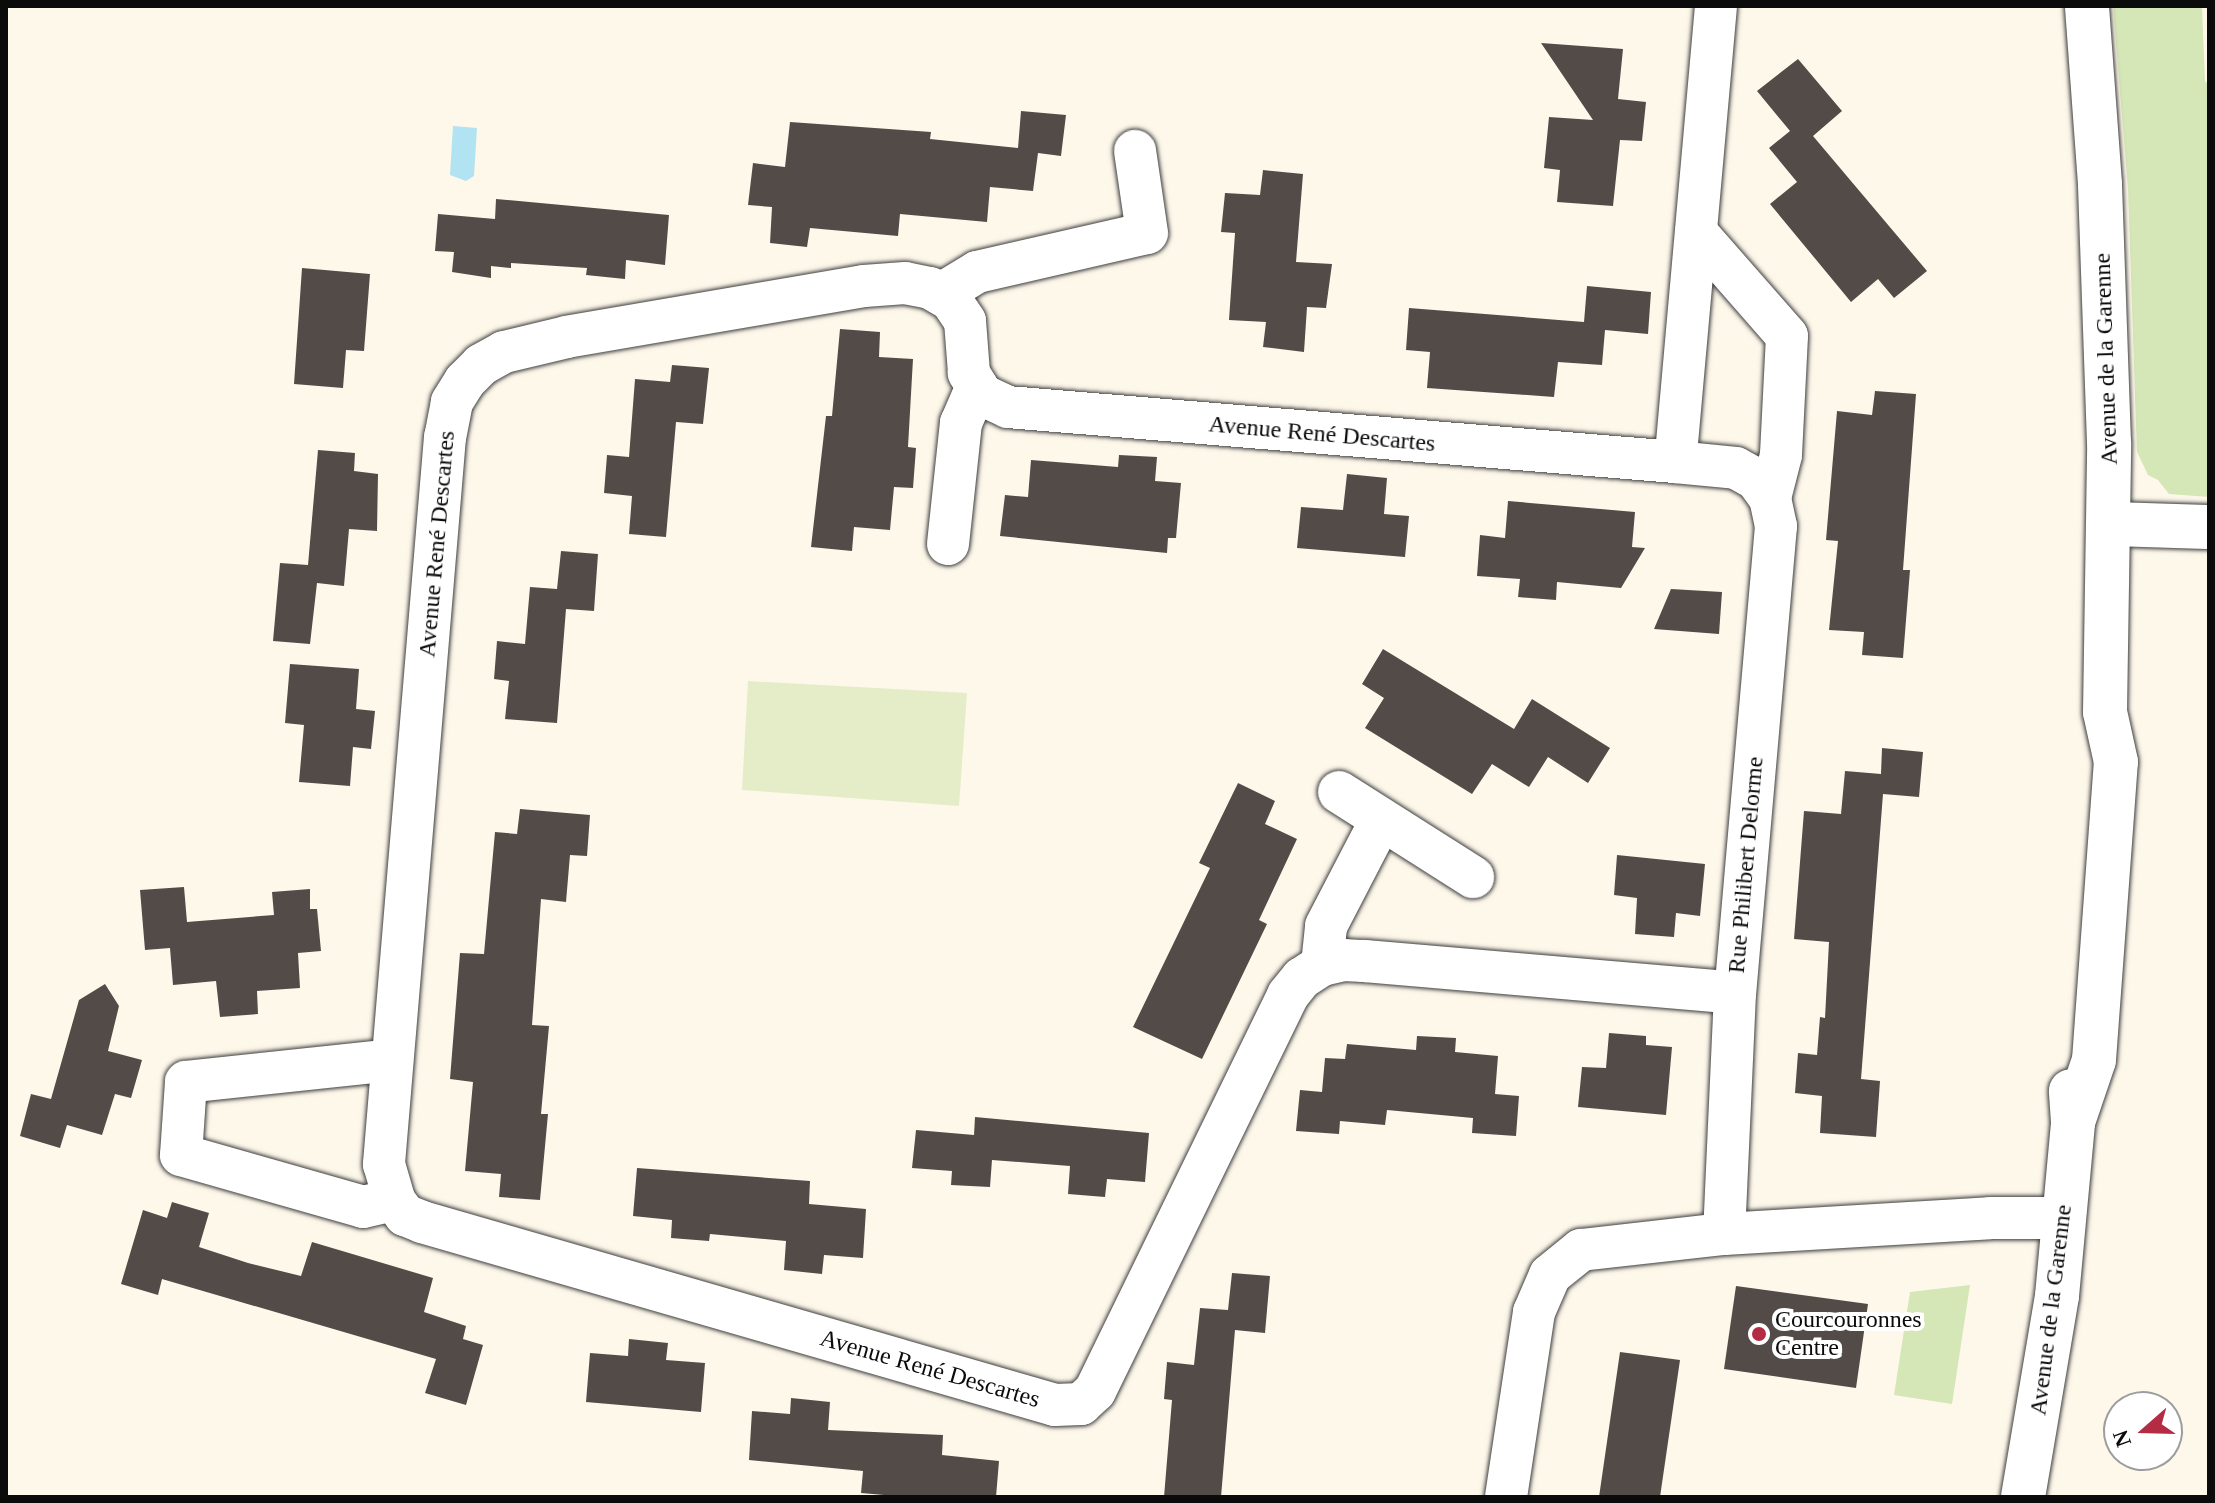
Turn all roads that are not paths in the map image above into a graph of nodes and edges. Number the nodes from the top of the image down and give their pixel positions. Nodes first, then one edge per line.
1 (1716, 6) edge
2 (2087, 6) edge
3 (1135, 151) dead end
4 (1696, 232) junction
5 (941, 294) junction
6 (977, 386) junction
7 (1675, 462) junction
8 (1770, 498) junction
9 (2111, 524) junction
10 (2209, 527) edge
11 (948, 544) dead end
12 (1339, 792) dead end
13 (1381, 820) junction
14 (1473, 877) dead end
15 (1322, 965) junction
16 (1735, 993) junction
17 (392, 1060) junction
18 (394, 1200) junction
19 (2063, 1218) junction
20 (1724, 1234) junction
21 (1506, 1497) edge
22 (2023, 1497) edge

1 - 4 street
2 - 9 street, Avenue de la Garenne
3 - 5 street
4 - 7 street
4 - 8 street, Rue Philibert Delorme
5 - 6 street
5 - 17 street, Avenue René Descartes
6 - 7 street, Avenue René Descartes
6 - 11 street
7 - 8 street
8 - 16 street, Rue Philibert Delorme
9 - 10 street
9 - 19 street, Avenue de la Garenne
12 - 13 street
13 - 14 street
13 - 15 street
15 - 16 street
15 - 18 street, Avenue René Descartes
16 - 20 street, Rue Philibert Delorme
17 - 18 street, Avenue René Descartes
17 - 18 street
19 - 20 street
19 - 22 street, Avenue de la Garenne
20 - 21 street

